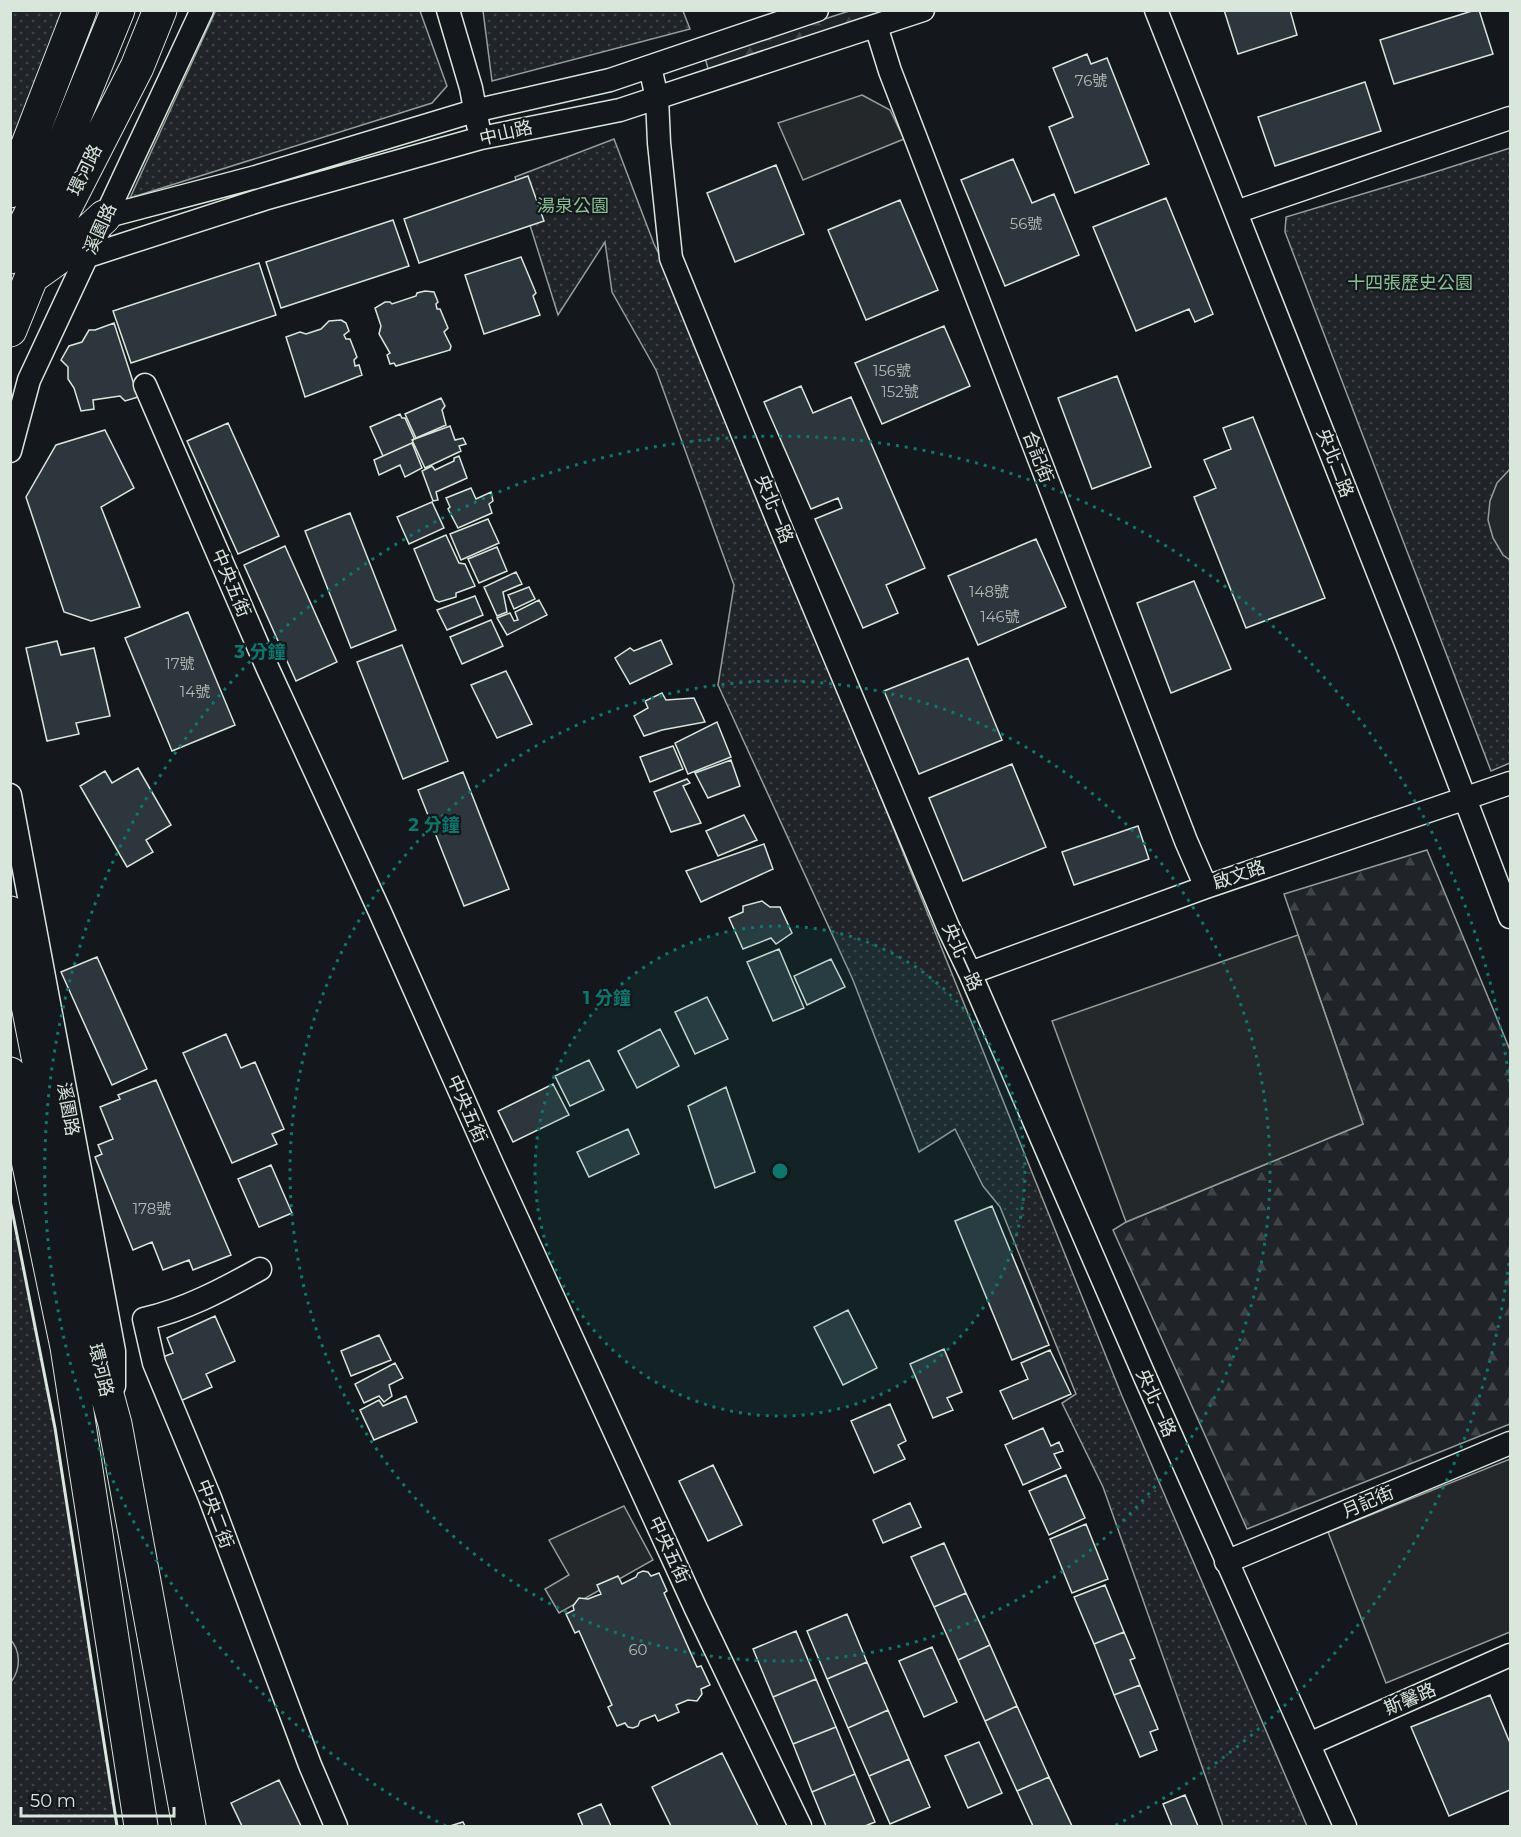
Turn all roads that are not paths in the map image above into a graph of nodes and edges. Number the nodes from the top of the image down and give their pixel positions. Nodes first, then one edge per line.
1 (80, 10) edge
2 (100, 10) edge
3 (117, 10) edge
4 (133, 10) edge
5 (160, 10) edge
6 (202, 10) edge
7 (448, 10) edge
8 (818, 10) edge
9 (923, 10) edge
10 (1156, 10) edge
11 (876, 26) junction
12 (650, 67) junction
13 (657, 98) junction
14 (474, 111) junction
15 (1510, 118) edge
16 (481, 138) junction
17 (94, 151) junction
18 (10, 192) edge
19 (1236, 212) junction
20 (104, 218) junction
21 (39, 260) edge
22 (10, 330) edge
23 (145, 385) dead end
24 (10, 451) edge
25 (1510, 783) edge
26 (10, 795) edge
27 (1466, 798) junction
28 (1206, 887) junction
29 (10, 913) edge
30 (1510, 916) edge
31 (970, 973) junction
32 (10, 1074) edge
33 (260, 1269) dead end
34 (114, 1424) junction
35 (1510, 1443) edge
36 (127, 1495) junction
37 (1226, 1562) junction
38 (1510, 1655) edge
39 (1309, 1744) junction
40 (141, 1827) edge
41 (174, 1827) edge
42 (189, 1827) edge
43 (336, 1827) edge
44 (800, 1827) edge
45 (1345, 1827) edge

1 - 18 highway
2 - 21 highway, 環河路
3 - 21 highway
4 - 17 highway
5 - 17 highway, 環河路
6 - 20 street, 溪園路
7 - 14 street
8 - 12 street, 中山路
9 - 11 street, 中山路
10 - 19 street, 央北二路
11 - 13 street, 中山路
11 - 28 street, 合記街
12 - 13 street, 央北一路
12 - 14 street, 中山路
13 - 16 street, 中山路
13 - 31 street, 央北一路
14 - 16 street
14 - 20 street, 中山路
15 - 19 street
16 - 21 street, 中山路
17 - 21 highway, 環河路
19 - 27 street, 央北二路
20 - 21 highway
21 - 22 highway, 環河路
21 - 24 street, 溪園路
23 - 44 street, 中央五街
25 - 27 street, 啟文路
26 - 34 street, 溪園路
27 - 28 street, 啟文路
27 - 30 street, 央北二路
28 - 31 street, 啟文路
29 - 34 highway, 環河路
31 - 37 street, 央北一路
32 - 40 highway, 環河路
33 - 43 street, 中央二街
34 - 36 highway, 環河路
35 - 37 street, 月記街
36 - 41 highway
36 - 42 highway, 環河路
37 - 39 street, 央北一路
38 - 39 street, 斯馨路
39 - 45 street, 央北一路

